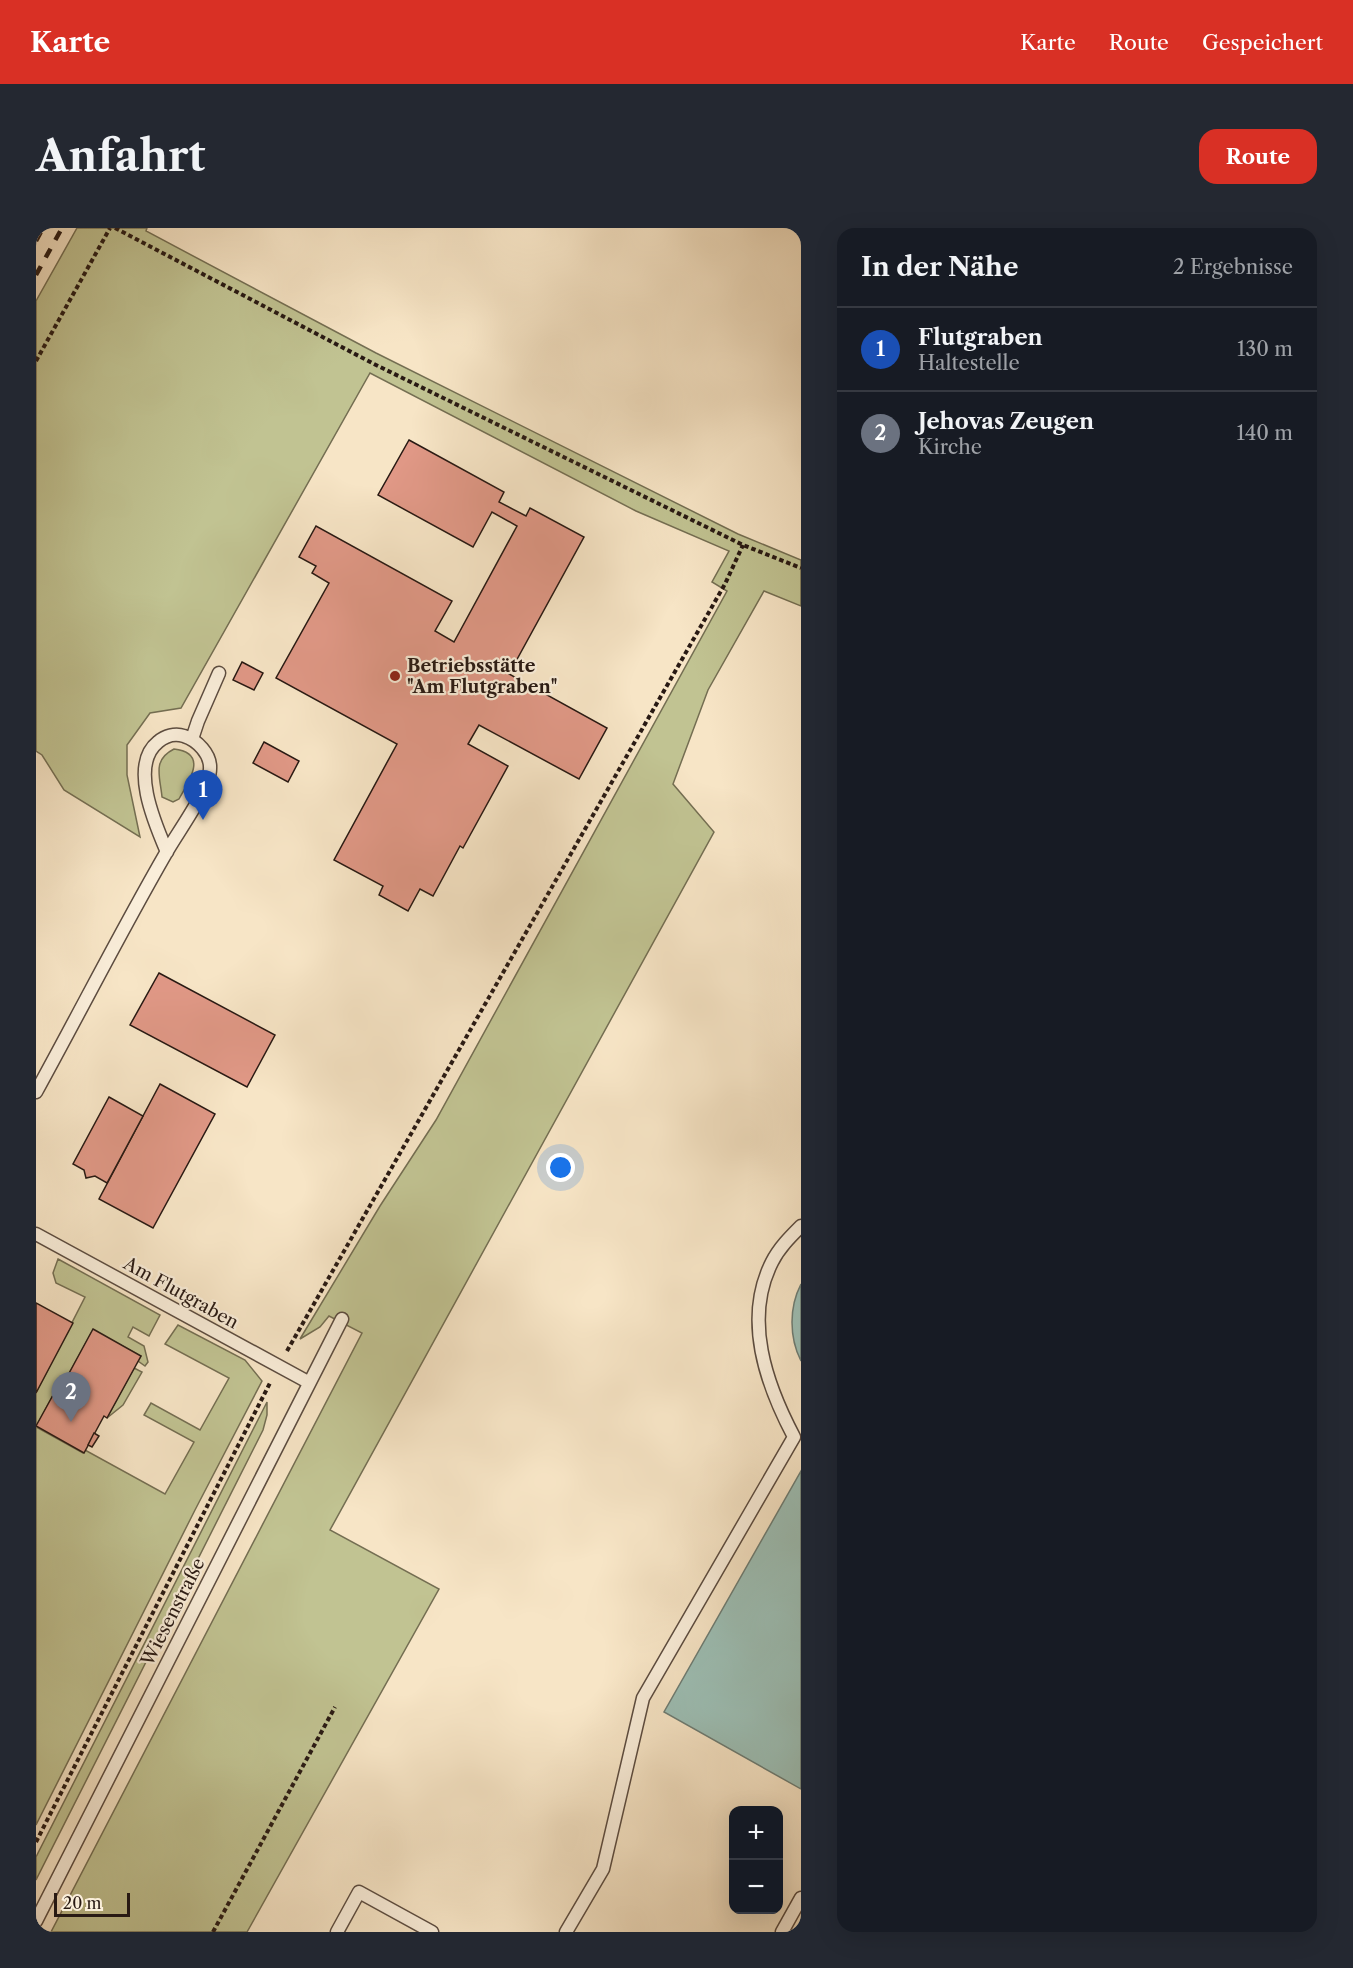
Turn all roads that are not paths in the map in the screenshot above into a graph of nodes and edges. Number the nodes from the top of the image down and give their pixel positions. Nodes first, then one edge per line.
1 (219, 673) dead end
2 (192, 739) junction
3 (167, 852) junction
4 (36, 1092) edge
5 (801, 1226) edge
6 (36, 1234) edge
7 (342, 1319) dead end
8 (308, 1382) junction
9 (797, 1439) edge
10 (801, 1898) edge
11 (36, 1921) edge
12 (337, 1932) edge
13 (432, 1932) edge
14 (566, 1932) edge
15 (782, 1932) edge

1 - 2 lane
2 - 3 lane
2 - 3 lane
3 - 4 lane
5 - 9 lane
6 - 8 lane, Am Flutgraben
7 - 8 lane, Wiesenstraße
8 - 11 lane, Wiesenstraße
9 - 14 lane
10 - 15 lane
12 - 13 lane

